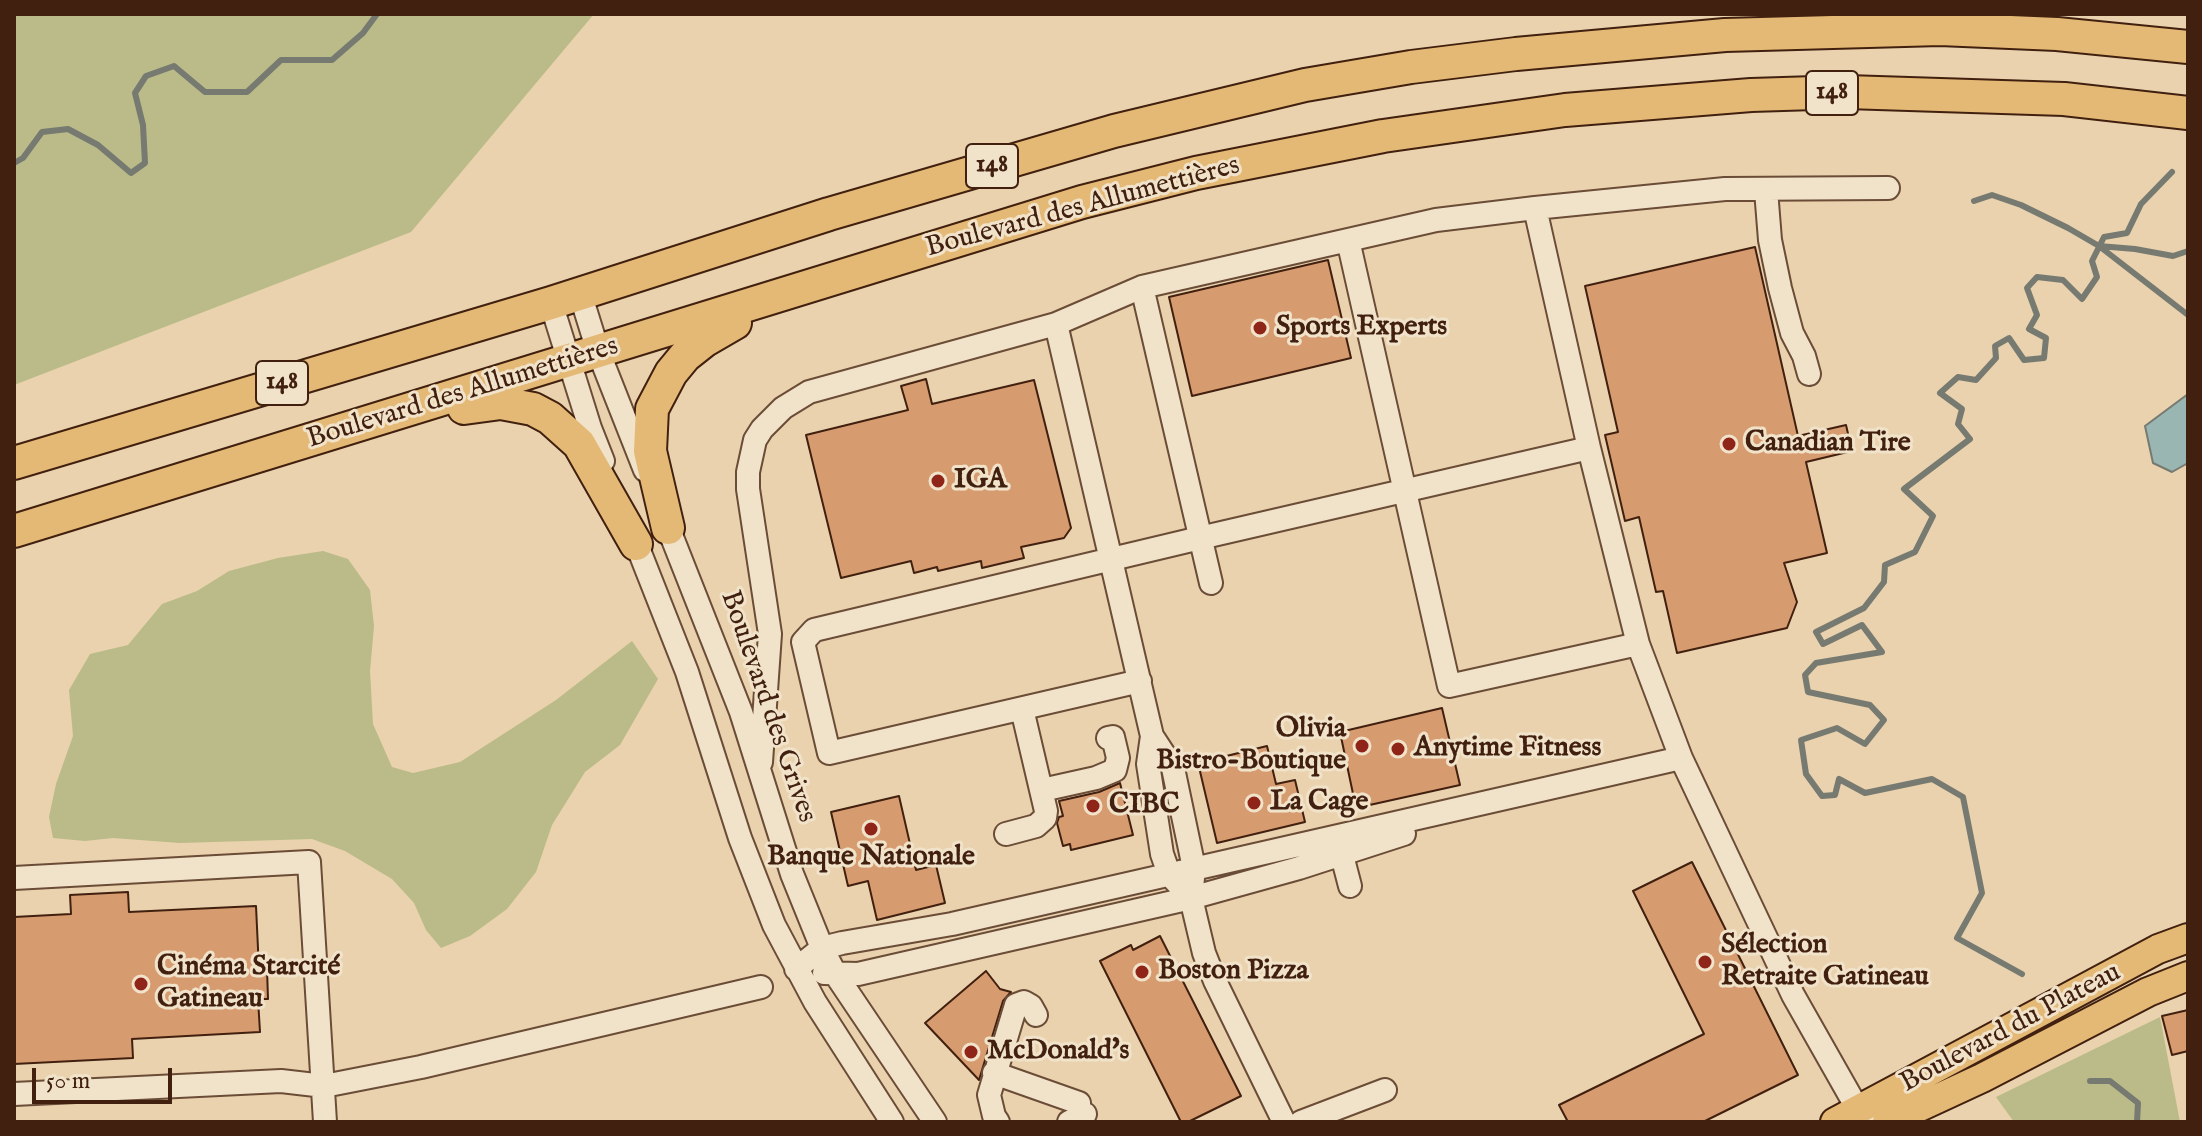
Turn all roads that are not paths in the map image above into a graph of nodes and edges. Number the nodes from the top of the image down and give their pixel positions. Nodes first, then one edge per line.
1 (2188, 47) edge
2 (2188, 113) edge
3 (1888, 188) dead end
4 (1766, 190) junction
5 (1535, 208) junction
6 (1348, 240) junction
7 (809, 287) junction
8 (1142, 287) junction
9 (565, 298) junction
10 (1056, 324) junction
11 (583, 356) junction
12 (1809, 374) dead end
13 (332, 435) junction
14 (1589, 448) junction
15 (14, 463) edge
16 (1405, 490) junction
17 (668, 528) junction
18 (14, 531) edge
19 (1200, 538) junction
20 (636, 544) junction
21 (1109, 559) junction
22 (1211, 583) dead end
23 (1638, 644) junction
24 (1140, 681) junction
25 (1022, 709) junction
26 (1152, 736) junction
27 (1108, 738) dead end
28 (1681, 758) junction
29 (760, 771) junction
30 (1042, 790) junction
31 (1006, 834) dead end
32 (1339, 845) junction
33 (1194, 868) junction
34 (1169, 874) junction
35 (14, 878) edge
36 (1350, 886) dead end
37 (1191, 898) junction
38 (2188, 938) edge
39 (822, 948) junction
40 (796, 969) junction
41 (836, 975) junction
42 (2188, 976) edge
43 (761, 987) dead end
44 (1036, 1015) dead end
45 (991, 1084) junction
46 (324, 1086) junction
47 (1385, 1090) dead end
48 (14, 1094) edge
49 (1078, 1113) edge
50 (1852, 1118) edge
51 (325, 1122) edge
52 (892, 1122) edge
53 (935, 1122) edge
54 (998, 1122) edge
55 (1015, 1122) edge
56 (1284, 1122) edge
57 (1301, 1122) edge
58 (1887, 1122) edge

1 - 9 highway, 148
2 - 7 highway, Boulevard des Allumettières / 148
3 - 4 street
4 - 5 street
4 - 12 street
5 - 6 street
5 - 14 street
6 - 8 street
6 - 16 street
7 - 11 highway, Boulevard des Allumettières / 148
7 - 17 highway
8 - 10 street
8 - 19 street
9 - 11 street, Boulevard des Grives
9 - 11 street, Boulevard des Grives
9 - 15 highway, 148
10 - 21 street
10 - 29 street
11 - 13 highway, Boulevard des Allumettières / 148
11 - 17 street, Boulevard des Grives
11 - 20 street, Boulevard des Grives
13 - 18 highway, Boulevard des Allumettières / 148
13 - 20 highway
14 - 16 street
14 - 23 street
16 - 19 street
16 - 23 street
17 - 29 street, Boulevard des Grives
19 - 21 street
19 - 22 street
20 - 40 street, Boulevard des Grives
21 - 24 street
21 - 25 street
23 - 28 street
24 - 25 street
24 - 26 street
25 - 30 street
26 - 33 street
26 - 34 street
27 - 30 street
28 - 32 street
28 - 50 street
29 - 39 street, Boulevard des Grives
30 - 31 street
32 - 33 street
32 - 36 street
32 - 37 street
33 - 34 street
33 - 37 street
34 - 37 street
34 - 39 street
35 - 46 street
37 - 41 street
37 - 56 street
38 - 50 main road, Boulevard du Plateau
39 - 40 street
39 - 41 street, Boulevard des Grives
40 - 41 street
40 - 52 street, Boulevard des Grives
41 - 53 street, Boulevard des Grives
42 - 58 main road, Boulevard du Plateau
43 - 46 street
44 - 45 street
45 - 49 street
45 - 54 street
45 - 55 street
46 - 48 street
46 - 51 street
47 - 57 street

